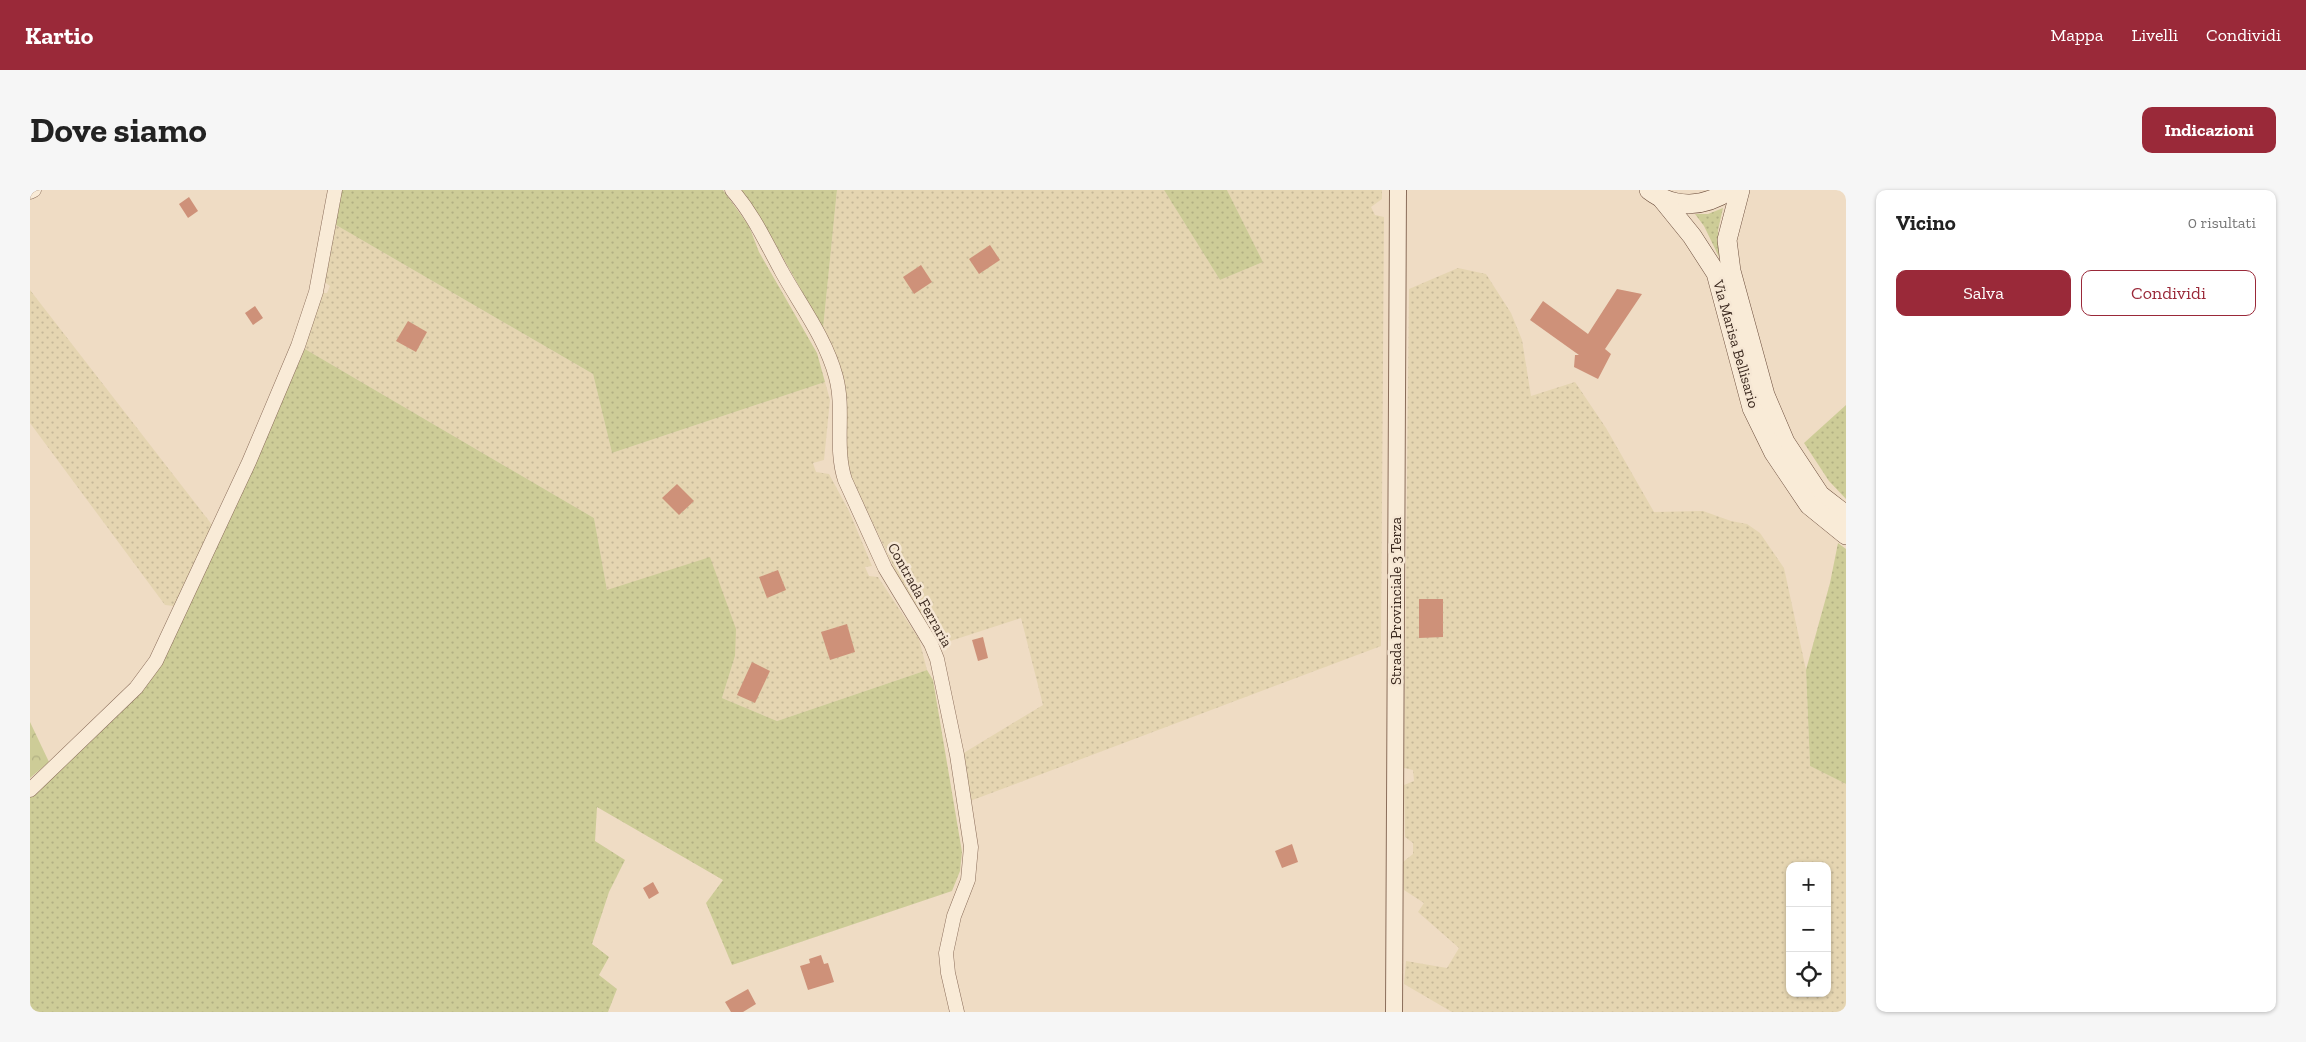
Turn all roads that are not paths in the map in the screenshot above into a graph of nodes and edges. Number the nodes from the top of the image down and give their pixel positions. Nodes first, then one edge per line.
1 (34, 190) edge
2 (335, 190) edge
3 (732, 190) edge
4 (1398, 190) edge
5 (1730, 190) edge
6 (1740, 190) edge
7 (30, 192) edge
8 (1653, 192) edge
9 (1846, 515) edge
10 (1846, 535) edge
11 (30, 790) edge
12 (957, 1012) edge
13 (1394, 1012) edge

1 - 7 street
2 - 11 street
3 - 12 street, Contrada Ferraria
4 - 13 street, Strada Provinciale 3 Terza
5 - 8 main road
6 - 9 main road, Via Marisa Bellisario
8 - 10 main road, Via Marisa Bellisario

